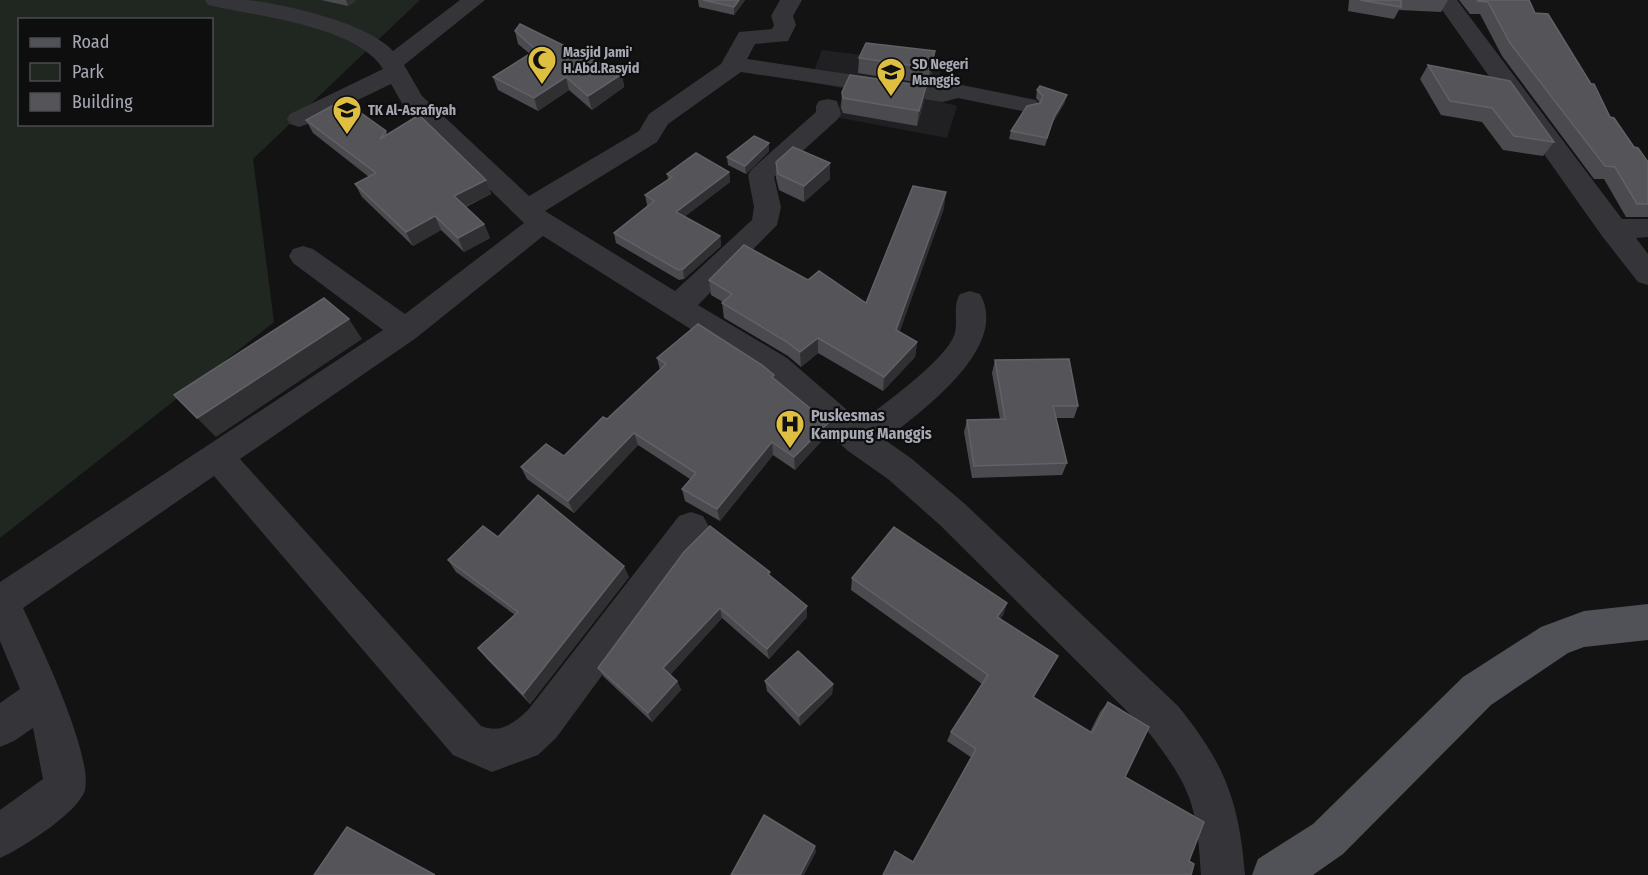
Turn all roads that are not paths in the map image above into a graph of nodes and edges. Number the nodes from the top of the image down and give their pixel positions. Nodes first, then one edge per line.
1 (216, 0) edge
2 (474, 0) edge
3 (791, 0) edge
4 (1446, 0) edge
5 (732, 66) junction
6 (393, 68) junction
7 (1027, 105) edge
8 (828, 106) dead end
9 (299, 119) dead end
10 (535, 217) junction
11 (1648, 228) edge
12 (1612, 229) junction
13 (303, 256) dead end
14 (1648, 275) edge
15 (970, 302) dead end
16 (679, 305) junction
17 (405, 330) junction
18 (860, 441) junction
19 (218, 457) junction
20 (691, 527) dead end
21 (0, 601) edge
22 (1648, 622) edge
23 (42, 697) junction
24 (0, 727) edge
25 (0, 837) edge
26 (1223, 875) edge
27 (1274, 875) edge

1 - 6 street
2 - 6 street
3 - 5 street
4 - 12 street
5 - 7 street
5 - 10 street
6 - 9 street
6 - 10 street
8 - 16 street
10 - 16 street
10 - 17 street
11 - 12 street
12 - 14 street
13 - 17 street
15 - 18 street
16 - 18 street
17 - 19 street
18 - 26 street
19 - 20 street
19 - 21 street
21 - 23 street
22 - 27 main road
23 - 24 street
23 - 25 street

